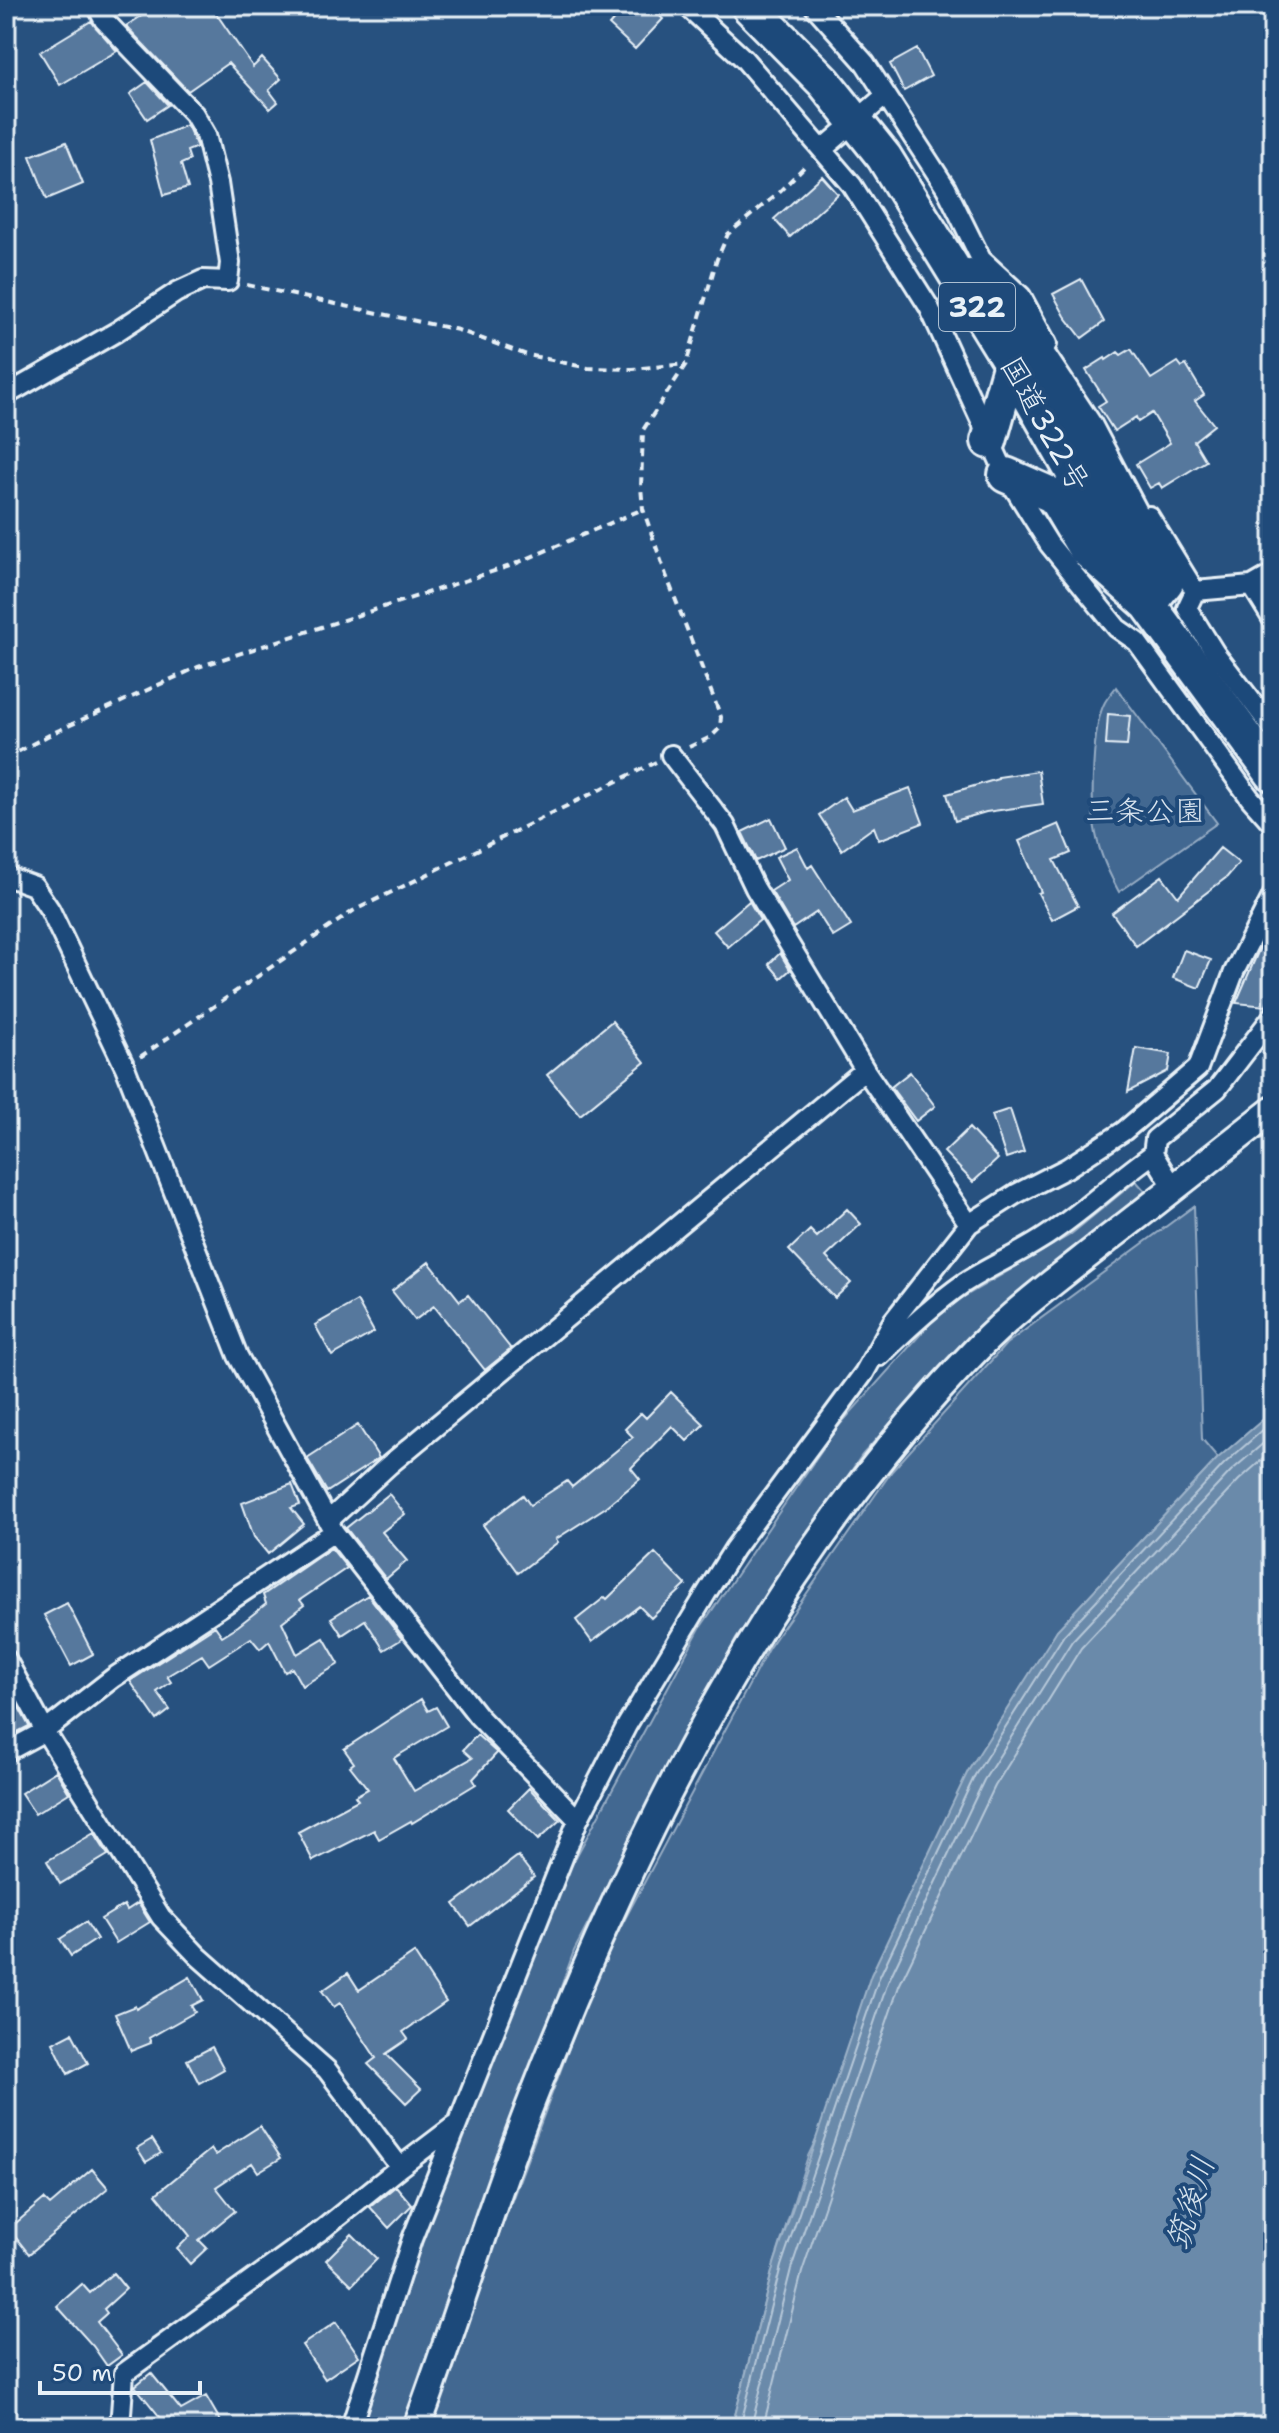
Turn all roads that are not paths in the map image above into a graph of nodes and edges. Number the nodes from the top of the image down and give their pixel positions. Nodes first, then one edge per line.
1 (97, 6) edge
2 (687, 6) edge
3 (749, 6) edge
4 (814, 6) edge
5 (886, 95) junction
6 (855, 122) junction
7 (816, 156) junction
8 (948, 260) junction
9 (1011, 363) junction
10 (6, 395) edge
11 (1085, 428) junction
12 (989, 441) junction
13 (1006, 475) junction
14 (1273, 574) edge
15 (1252, 586) junction
16 (1195, 591) junction
17 (1148, 604) junction
18 (1273, 620) edge
19 (1273, 729) edge
20 (671, 755) road end
21 (1273, 774) edge
22 (1273, 824) edge
23 (6, 876) edge
24 (1273, 895) edge
25 (1273, 1016) edge
26 (865, 1070) junction
27 (1273, 1110) edge
28 (1153, 1154) junction
29 (1174, 1188) junction
30 (969, 1224) junction
31 (864, 1373) junction
32 (331, 1526) junction
33 (6, 1659) edge
34 (45, 1731) junction
35 (6, 1752) edge
36 (578, 1820) junction
37 (454, 2126) junction
38 (400, 2167) junction
39 (120, 2427) edge
40 (351, 2427) edge
41 (417, 2427) edge

1 - 10 street
2 - 7 street
3 - 6 highway, 国道322号 / 322
4 - 5 street
5 - 6 street
5 - 11 street
6 - 7 street
6 - 8 highway, 国道322号 / 322
7 - 12 street
8 - 9 highway, 国道322号 / 322
8 - 11 highway
9 - 12 highway
9 - 17 highway, 国道322号 / 322
11 - 16 street
11 - 17 highway
12 - 13 street
13 - 17 highway
13 - 22 street
14 - 15 street
15 - 16 street
15 - 18 street
16 - 19 street
17 - 21 highway, 国道322号 / 322
20 - 26 street
23 - 32 street
24 - 30 street
25 - 28 street
26 - 30 street
26 - 32 street
27 - 29 street
28 - 29 street
28 - 31 street
29 - 41 street
30 - 31 street
31 - 36 street
32 - 34 street
32 - 36 street
33 - 34 street
34 - 35 street
34 - 38 street
36 - 37 street
37 - 38 street
37 - 40 street
38 - 39 street

